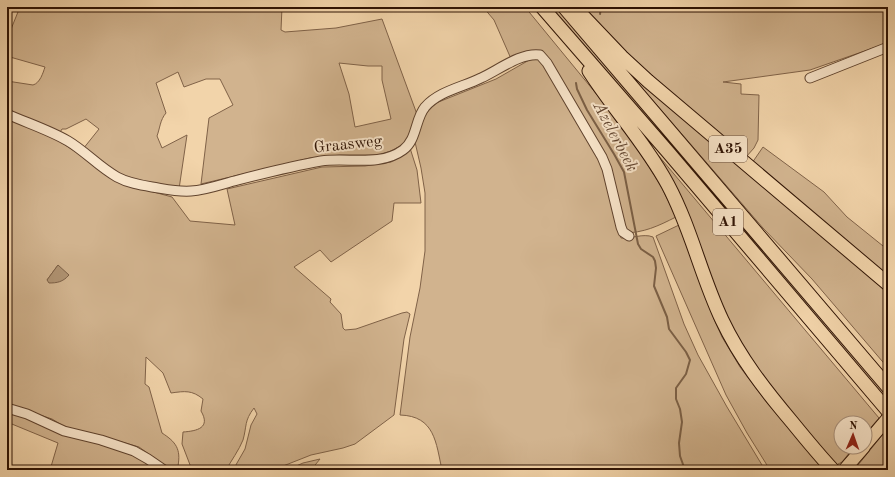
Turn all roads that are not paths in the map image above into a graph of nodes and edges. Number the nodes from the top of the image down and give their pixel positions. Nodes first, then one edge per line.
1 (542, 7) edge
2 (564, 7) edge
3 (575, 7) edge
4 (566, 36) junction
5 (888, 47) edge
6 (810, 78) dead end
7 (7, 114) edge
8 (629, 236) dead end
9 (888, 284) edge
10 (888, 387) edge
11 (7, 408) edge
12 (888, 411) edge
13 (888, 418) edge
14 (873, 436) edge
15 (856, 455) edge
16 (164, 470) edge
17 (833, 470) edge
18 (844, 470) edge

1 - 4 highway, A1
2 - 10 highway, A1
3 - 9 highway, A35
4 - 12 highway, A1
4 - 17 highway
5 - 6 street
7 - 8 street, Graasweg
11 - 16 street
13 - 14 main road
15 - 18 main road

